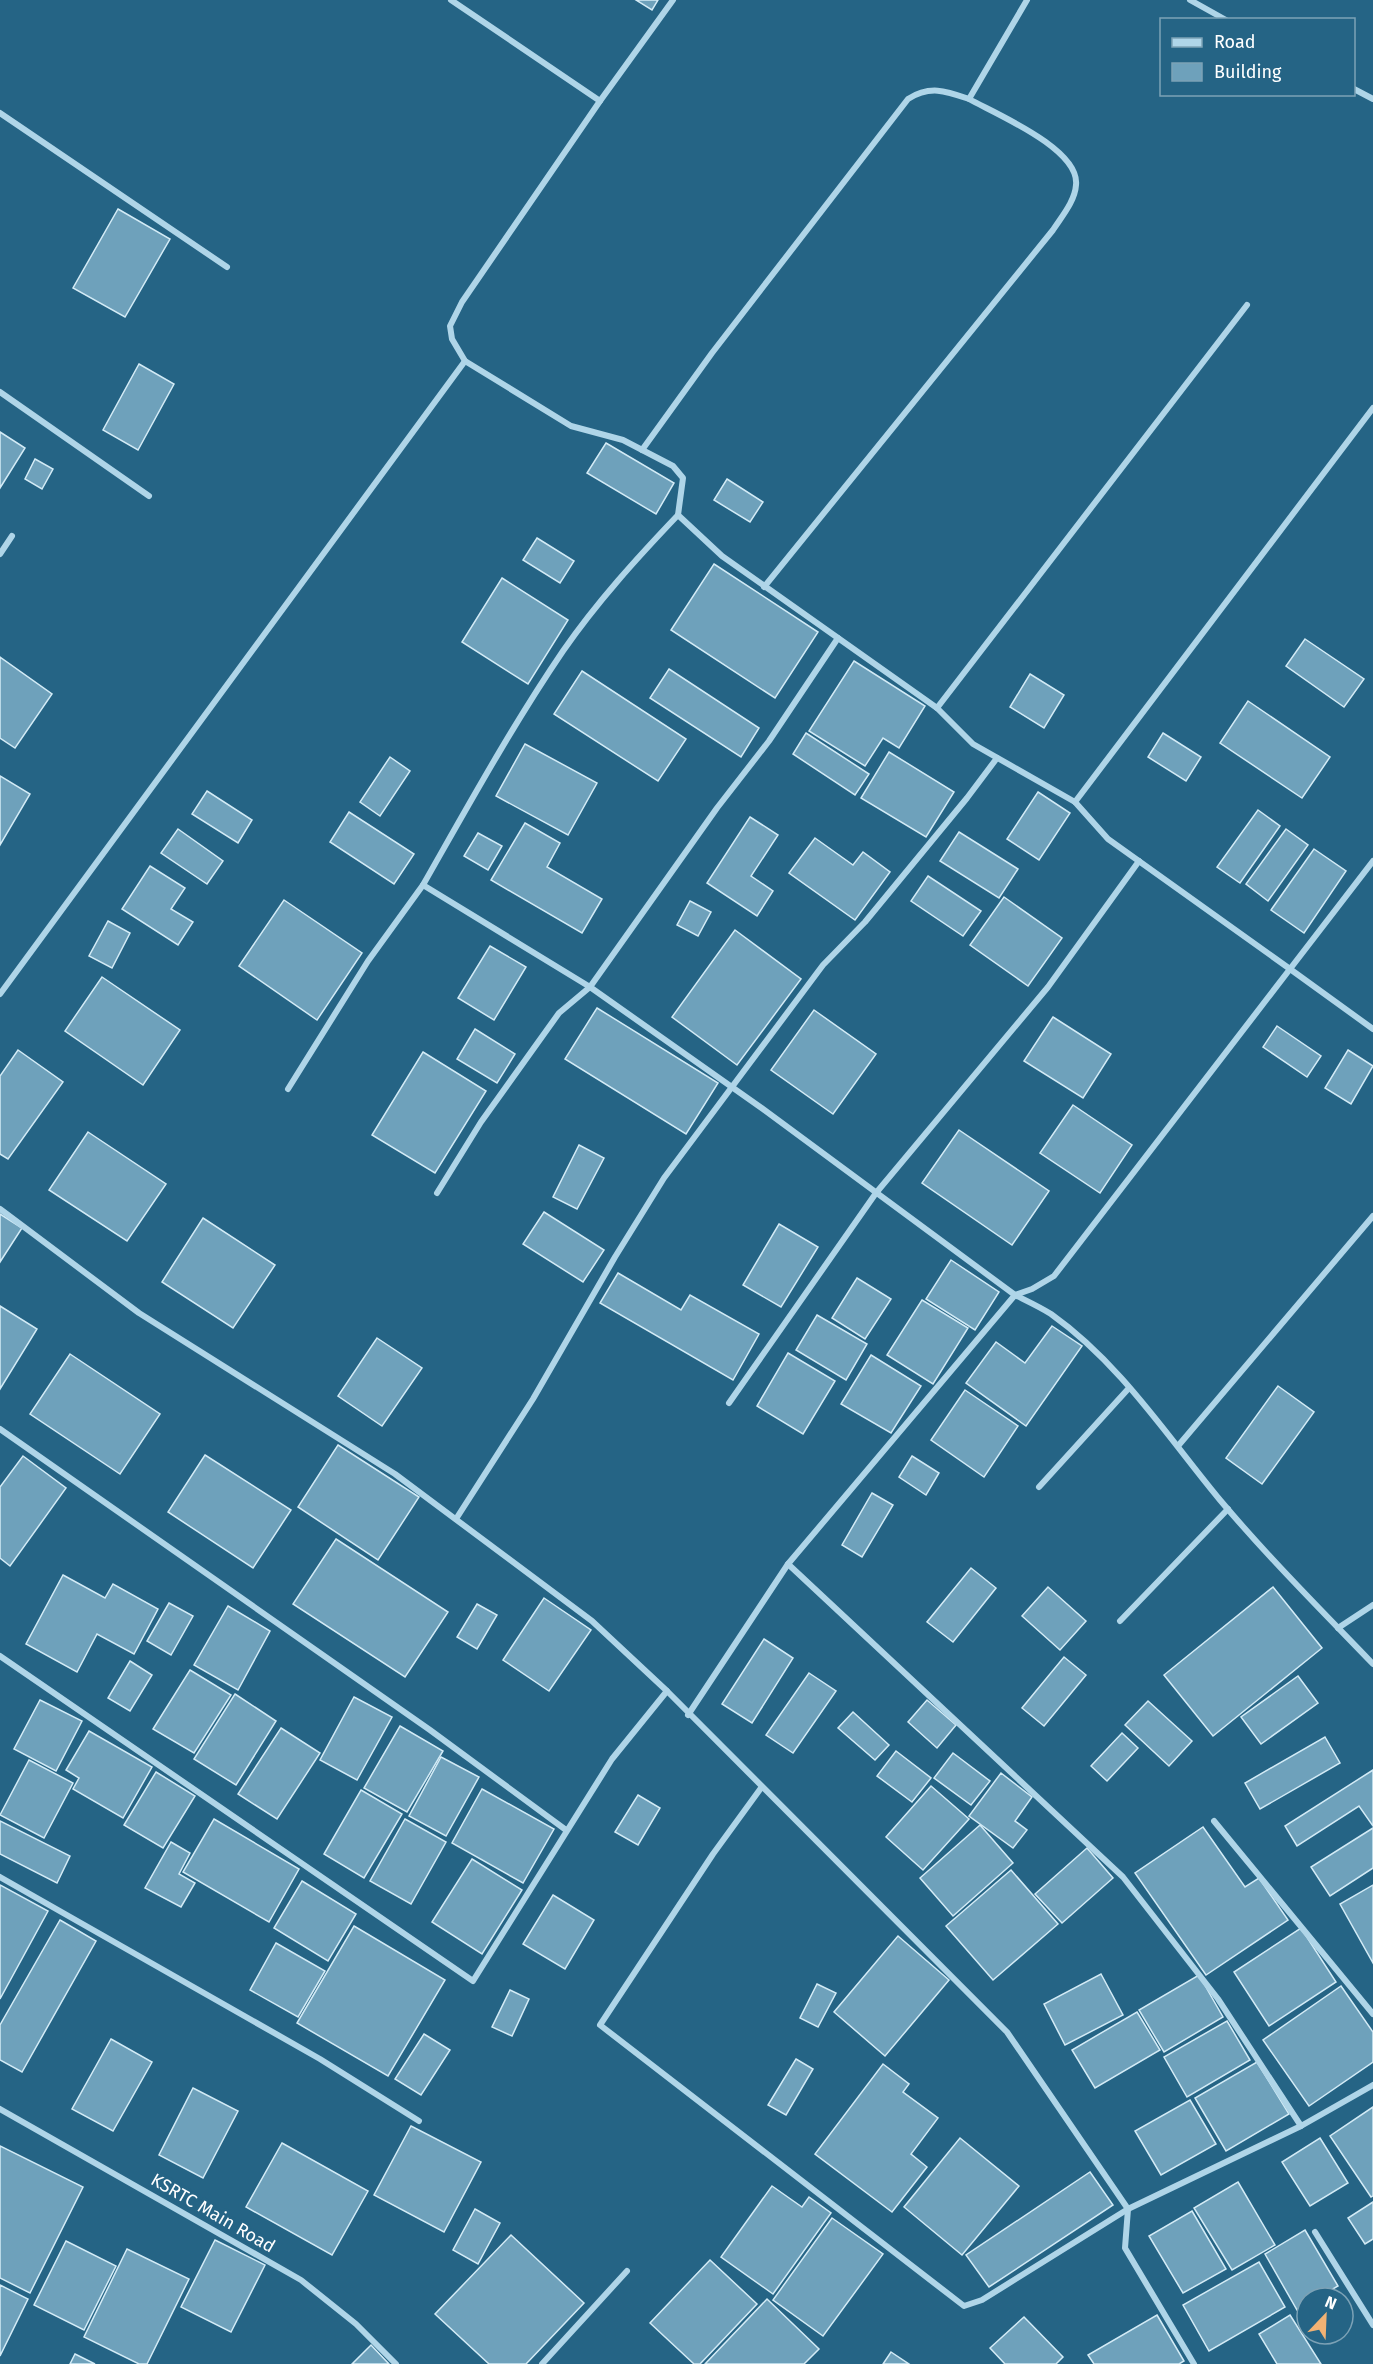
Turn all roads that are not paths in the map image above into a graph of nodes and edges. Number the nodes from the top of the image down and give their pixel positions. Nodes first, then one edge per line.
1 (451, 0) edge
2 (673, 0) edge
3 (1027, 0) edge
4 (1190, 0) edge
5 (1222, 18) edge
6 (1355, 90) edge
7 (969, 99) junction
8 (1373, 99) edge
9 (600, 102) junction
10 (0, 113) edge
11 (227, 267) dead end
12 (1247, 305) dead end
13 (465, 361) junction
14 (0, 392) edge
15 (1373, 408) edge
16 (642, 450) junction
17 (149, 496) dead end
18 (678, 515) junction
19 (12, 536) dead end
20 (0, 554) edge
21 (764, 587) junction
22 (838, 638) junction
23 (937, 708) junction
24 (997, 758) junction
25 (1076, 802) junction
26 (1139, 861) junction
27 (1373, 861) edge
28 (423, 885) junction
29 (1290, 969) junction
30 (590, 987) junction
31 (0, 994) edge
32 (1373, 1029) edge
33 (733, 1088) junction
34 (288, 1089) dead end
35 (437, 1192) dead end
36 (876, 1193) junction
37 (0, 1209) edge
38 (1373, 1216) edge
39 (1015, 1295) junction
40 (1129, 1388) junction
41 (729, 1403) dead end
42 (0, 1429) edge
43 (1178, 1446) junction
44 (1039, 1487) dead end
45 (1228, 1509) junction
46 (456, 1519) junction
47 (788, 1564) junction
48 (1373, 1605) edge
49 (1120, 1621) dead end
50 (1338, 1628) junction
51 (0, 1656) edge
52 (1373, 1664) edge
53 (667, 1691) junction
54 (688, 1715) junction
55 (761, 1788) junction
56 (1214, 1821) dead end
57 (566, 1830) junction
58 (0, 1877) edge
59 (1373, 2014) edge
60 (1373, 2085) edge
61 (0, 2109) edge
62 (419, 2121) dead end
63 (1301, 2126) junction
64 (1128, 2209) junction
65 (1315, 2232) dead end
66 (627, 2271) dead end
67 (1373, 2325) edge
68 (396, 2364) edge
69 (542, 2364) edge
70 (1194, 2364) edge

1 - 9 street
2 - 9 street
3 - 7 street
4 - 5 street
6 - 8 street
7 - 16 street
7 - 21 street
9 - 13 street
10 - 11 street
12 - 23 street
13 - 16 street
13 - 31 street
14 - 17 street
15 - 25 street
16 - 18 street
18 - 21 street
18 - 28 street
19 - 20 street
21 - 22 street
22 - 23 street
22 - 30 street
23 - 24 street
24 - 25 street
24 - 33 street
25 - 26 street
26 - 29 street
26 - 36 street
27 - 29 street
28 - 30 street
28 - 34 street
29 - 32 street
29 - 39 street
30 - 33 street
30 - 35 street
33 - 36 street
33 - 46 street
36 - 39 street
36 - 41 street
37 - 46 street
38 - 43 street
39 - 40 street
39 - 47 street
40 - 43 street
40 - 44 street
42 - 57 street
43 - 45 street
45 - 49 street
45 - 50 street
46 - 53 street
47 - 54 street
47 - 63 street
48 - 50 street
50 - 52 street
51 - 57 street
53 - 54 street
53 - 57 street
54 - 55 street
55 - 64 street
55 - 64 street
56 - 59 street
58 - 62 street
60 - 63 street
61 - 68 street, KSRTC Main Road
63 - 64 street
64 - 70 street
65 - 67 street
66 - 69 street

